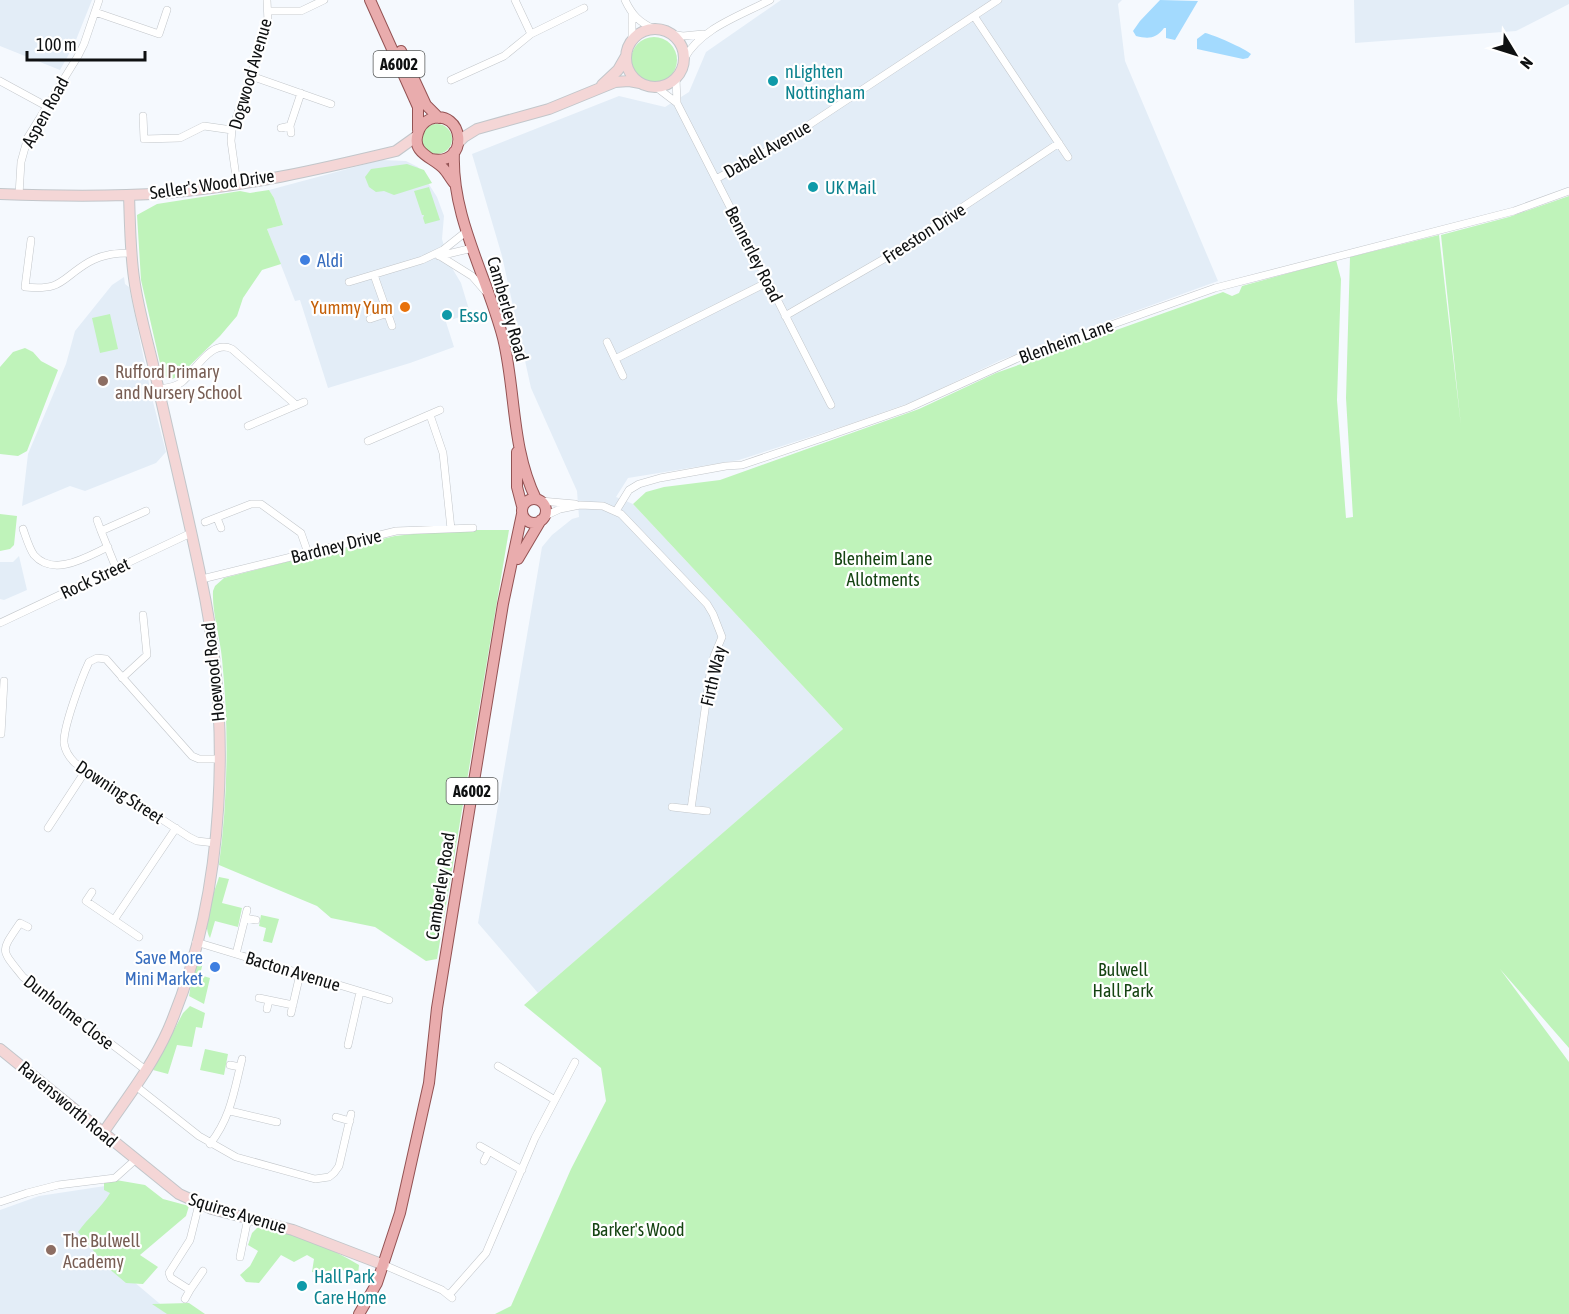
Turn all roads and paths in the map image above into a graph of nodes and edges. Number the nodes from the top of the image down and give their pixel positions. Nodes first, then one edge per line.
1 (99, 0) edge
2 (267, 0) edge
3 (370, 0) edge
4 (378, 0) edge
5 (515, 0) edge
6 (625, 0) edge
7 (770, 0) edge
8 (998, 0) edge
9 (327, 2) edge
10 (584, 8) dead end
11 (167, 10) dead end
12 (269, 11) junction
13 (95, 12) junction
14 (632, 14) junction
15 (974, 16) junction
16 (654, 29) junction
17 (531, 34) junction
18 (671, 34) junction
19 (706, 34) junction
20 (632, 40) junction
21 (626, 56) junction
22 (684, 59) junction
23 (251, 76) junction
24 (676, 78) junction
25 (451, 80) dead end
26 (0, 81) edge
27 (640, 83) junction
28 (656, 87) junction
29 (597, 89) junction
30 (301, 93) junction
31 (677, 103) junction
32 (332, 104) dead end
33 (46, 106) junction
34 (143, 116) dead end
35 (439, 118) junction
36 (450, 122) junction
37 (281, 128) dead end
38 (477, 129) junction
39 (232, 130) junction
40 (418, 133) junction
41 (1059, 143) junction
42 (456, 148) junction
43 (1068, 157) dead end
44 (431, 159) junction
45 (716, 179) junction
46 (237, 184) junction
47 (454, 184) junction
48 (1569, 191) edge
49 (0, 194) edge
50 (19, 195) junction
51 (129, 195) junction
52 (467, 231) junction
53 (31, 240) dead end
54 (473, 248) junction
55 (132, 253) junction
56 (440, 256) junction
57 (422, 260) junction
58 (374, 275) junction
59 (349, 282) dead end
60 (768, 282) junction
61 (491, 298) junction
62 (388, 313) junction
63 (785, 316) junction
64 (369, 319) dead end
65 (392, 326) dead end
66 (607, 342) dead end
67 (615, 359) junction
68 (623, 376) dead end
69 (159, 389) junction
70 (304, 402) dead end
71 (296, 405) junction
72 (831, 405) dead end
73 (440, 410) dead end
74 (430, 415) junction
75 (248, 426) dead end
76 (368, 441) dead end
77 (518, 446) junction
78 (539, 500) junction
79 (580, 505) junction
80 (522, 510) junction
81 (146, 511) dead end
82 (616, 511) junction
83 (137, 515) junction
84 (217, 518) junction
85 (543, 518) junction
86 (97, 520) dead end
87 (206, 522) dead end
88 (140, 523) dead end
89 (221, 528) dead end
90 (473, 528) dead end
91 (23, 529) dead end
92 (451, 529) junction
93 (101, 531) junction
94 (191, 533) junction
95 (108, 547) junction
96 (308, 553) junction
97 (116, 568) junction
98 (510, 575) junction
99 (201, 579) junction
100 (144, 615) dead end
101 (0, 622) edge
102 (122, 678) junction
103 (4, 681) dead end
104 (1, 720) edge
105 (1, 734) edge
106 (220, 759) junction
107 (86, 770) junction
108 (672, 807) dead end
109 (691, 809) junction
110 (707, 811) dead end
111 (59, 828) dead end
112 (176, 828) junction
113 (215, 843) junction
114 (92, 892) dead end
115 (114, 920) junction
116 (256, 920) dead end
117 (28, 927) dead end
118 (139, 937) dead end
119 (196, 942) junction
120 (237, 954) junction
121 (300, 974) junction
122 (360, 992) junction
123 (258, 998) dead end
124 (269, 1000) junction
125 (389, 1000) dead end
126 (267, 1009) dead end
127 (358, 1041) dead end
128 (0, 1049) edge
129 (575, 1062) dead end
130 (230, 1065) dead end
131 (498, 1066) dead end
132 (515, 1066) dead end
133 (147, 1071) junction
134 (570, 1072) junction
135 (510, 1074) junction
136 (579, 1077) dead end
137 (137, 1087) junction
138 (555, 1100) junction
139 (230, 1111) junction
140 (336, 1117) dead end
141 (276, 1122) dead end
142 (103, 1133) junction
143 (210, 1144) junction
144 (480, 1146) dead end
145 (489, 1151) junction
146 (135, 1160) junction
147 (484, 1161) dead end
148 (522, 1170) junction
149 (0, 1202) edge
150 (199, 1204) junction
151 (248, 1218) junction
152 (240, 1257) dead end
153 (384, 1265) junction
154 (203, 1271) dead end
155 (190, 1290) junction
156 (185, 1299) dead end
157 (359, 1314) edge

1 - 13 street, Aspen Road
2 - 12 street, Dogwood Avenue
3 - 40 main road, A6002
4 - 35 main road, A6002
5 - 17 street
6 - 14 street
7 - 19 street
8 - 15 street, Dabell Avenue
9 - 12 street
10 - 17 street
11 - 13 street
12 - 23 street, Dogwood Avenue
13 - 33 street, Aspen Road
14 - 16 street
14 - 20 street
15 - 41 street
15 - 45 street, Dabell Avenue
16 - 18 street
16 - 20 street
17 - 25 street
18 - 19 street
18 - 22 street
19 - 22 street
20 - 21 street
21 - 27 street
21 - 29 street
22 - 24 street
23 - 30 street
23 - 39 street, Dogwood Avenue
24 - 28 street
24 - 31 street, Bennerley Road
26 - 33 street
27 - 28 street
27 - 29 street
28 - 31 street, Bennerley Road
29 - 38 street
30 - 32 street
30 - 37 street
31 - 45 street, Bennerley Road
33 - 50 street, Aspen Road
34 - 39 street
35 - 36 main road
35 - 40 main road
36 - 38 street
36 - 42 main road
38 - 42 street
39 - 46 street, Dogwood Avenue
40 - 44 main road
40 - 46 street, Seller's Wood Drive
41 - 43 street
41 - 63 street, Freeston Drive
42 - 44 main road
42 - 47 main road, Camberley Road / A6002
44 - 47 main road, Camberley Road / A6002
45 - 60 street, Bennerley Road
46 - 51 street, Seller's Wood Drive
47 - 52 main road, Camberley Road / A6002
48 - 82 street, Blenheim Lane
49 - 50 street, Seller's Wood Drive
50 - 51 street, Seller's Wood Drive
51 - 55 street, Hoewood Road
52 - 54 main road, Camberley Road / A6002
52 - 57 street
53 - 55 street
54 - 56 street
54 - 61 main road, Camberley Road / A6002
55 - 69 street, Hoewood Road
56 - 57 street
56 - 61 street
57 - 58 street
58 - 59 street
58 - 62 street
60 - 63 street, Bennerley Road
60 - 67 street
61 - 77 main road, Camberley Road / A6002
62 - 64 street
62 - 65 street
63 - 72 street, Bennerley Road
66 - 67 street
67 - 68 street
69 - 71 street
69 - 94 street, Hoewood Road
70 - 71 street
71 - 75 street
73 - 74 street
74 - 76 street
74 - 92 street
77 - 78 main road, Camberley Road / A6002
77 - 80 main road, Camberley Road / A6002
78 - 79 street
78 - 80 main road
78 - 85 main road
79 - 82 street
79 - 85 street
80 - 85 main road
80 - 98 main road, Camberley Road / A6002
81 - 83 street
82 - 109 street, Firth Way
83 - 88 street
83 - 93 street
84 - 87 street
84 - 89 street
84 - 96 street
85 - 98 main road, Camberley Road / A6002
86 - 93 street
90 - 92 street, Bardney Drive
91 - 95 street
92 - 96 street, Bardney Drive
93 - 95 street
94 - 97 street, Rock Street
94 - 99 street, Hoewood Road
95 - 97 street
96 - 99 street, Bardney Drive
97 - 101 street, Rock Street
98 - 153 main road, Camberley Road / A6002
99 - 106 street, Hoewood Road
100 - 102 street
102 - 106 street
102 - 107 street, Downing Street
103 - 104 street
104 - 105 street
106 - 113 street, Hoewood Road
107 - 111 street
107 - 112 street, Downing Street
108 - 109 street
109 - 110 street
112 - 113 street, Downing Street
112 - 115 street
113 - 119 street, Hoewood Road
114 - 115 street
115 - 118 street
116 - 120 street
117 - 133 street, Dunholme Close
119 - 120 street, Bacton Avenue
119 - 133 street, Hoewood Road
120 - 121 street, Bacton Avenue
121 - 122 street, Bacton Avenue
121 - 124 street
122 - 125 street, Bacton Avenue
122 - 127 street
123 - 124 street
124 - 126 street
128 - 142 street, Ravensworth Road
129 - 134 street
130 - 139 street
131 - 135 street
132 - 135 street
133 - 137 street, Hoewood Road
134 - 136 street
134 - 138 street
135 - 138 street
137 - 142 street, Hoewood Road
137 - 143 street
138 - 148 street
139 - 141 street
139 - 143 street
140 - 143 street
142 - 146 street, Ravensworth Road
144 - 145 street
145 - 147 street
145 - 148 street
146 - 149 street
146 - 150 street, Squires Avenue
148 - 153 street
150 - 151 street, Squires Avenue
150 - 155 street
151 - 152 street
151 - 153 street, Squires Avenue
153 - 157 main road, A6002
154 - 155 street
155 - 156 street

